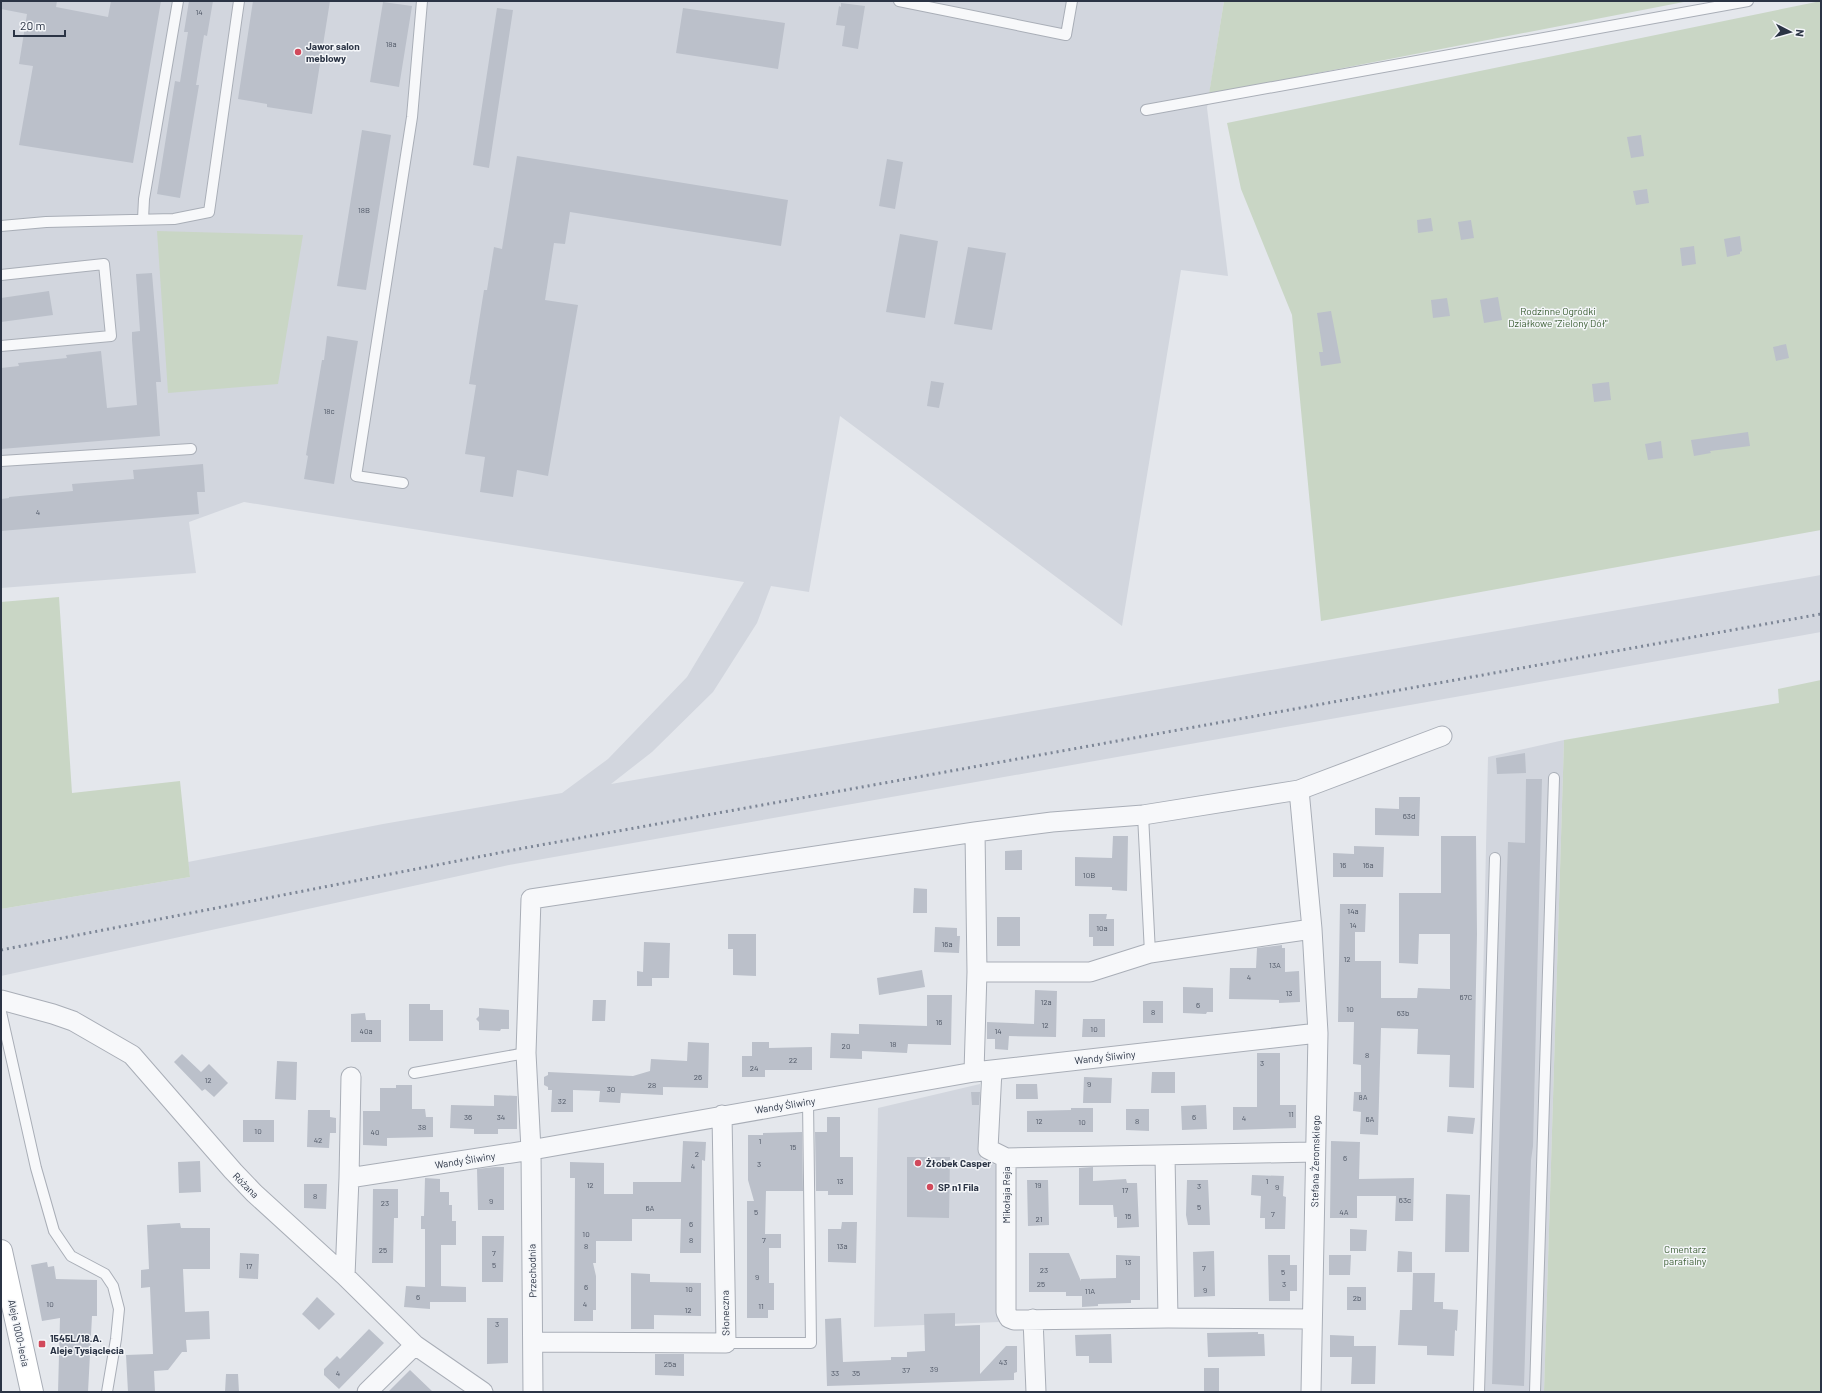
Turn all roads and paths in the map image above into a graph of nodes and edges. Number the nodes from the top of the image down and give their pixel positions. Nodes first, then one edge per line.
1 (178, 1) edge
2 (239, 1) edge
3 (422, 1) edge
4 (899, 1) edge
5 (1072, 1) edge
6 (1748, 1) edge
7 (1146, 110) dead end
8 (143, 219) junction
9 (1, 226) edge
10 (1, 275) edge
11 (1, 346) edge
12 (191, 449) dead end
13 (1, 461) edge
14 (403, 483) dead end
15 (1442, 736) dead end
16 (1554, 778) dead end
17 (1299, 790) junction
18 (1143, 815) junction
19 (974, 832) junction
20 (1495, 858) dead end
21 (1312, 930) junction
22 (1150, 952) junction
23 (978, 972) junction
24 (1, 1000) edge
25 (1, 1012) edge
26 (1318, 1033) junction
27 (526, 1053) junction
28 (983, 1071) junction
29 (414, 1073) dead end
30 (351, 1077) dead end
31 (808, 1101) junction
32 (722, 1115) junction
33 (531, 1150) junction
34 (1315, 1152) junction
35 (1165, 1156) junction
36 (1006, 1158) junction
37 (349, 1178) junction
38 (1, 1251) edge
39 (345, 1276) junction
40 (1168, 1318) junction
41 (1033, 1319) junction
42 (1312, 1319) junction
43 (533, 1342) junction
44 (726, 1343) junction
45 (415, 1345) junction
46 (32, 1392) edge
47 (107, 1392) edge
48 (367, 1392) edge
49 (483, 1392) edge
50 (533, 1392) edge
51 (1036, 1392) edge
52 (1311, 1392) edge
53 (1479, 1392) edge
54 (1535, 1392) edge

1 - 8 lane
2 - 8 lane
3 - 14 lane
4 - 5 lane
6 - 7 lane
8 - 9 lane
10 - 11 lane
12 - 13 lane
15 - 17 street
16 - 54 lane
17 - 18 street
17 - 21 street, Stefana Żeromskiego
18 - 19 street
18 - 22 lane
19 - 23 street
19 - 27 street, Przechodnia
20 - 53 lane
21 - 22 street
21 - 26 street, Stefana Żeromskiego
22 - 23 street
23 - 28 street
24 - 39 street, Różana
25 - 47 lane
26 - 28 street, Wandy Śliwiny
26 - 34 street, Stefana Żeromskiego
27 - 29 lane
27 - 33 street, Przechodnia
28 - 31 street, Wandy Śliwiny
28 - 36 street
30 - 37 street
31 - 32 street, Wandy Śliwiny
31 - 44 lane
32 - 33 street, Wandy Śliwiny
32 - 44 street, Słoneczna
33 - 37 street, Wandy Śliwiny
33 - 43 street, Przechodnia
34 - 35 street, Mikołaja Reja
34 - 42 street, Stefana Żeromskiego
35 - 36 street, Mikołaja Reja
35 - 40 street
36 - 41 street, Mikołaja Reja
37 - 39 street
38 - 46 street, Aleje 1000-lecia
39 - 45 street, Różana
40 - 41 street, Mikołaja Reja
40 - 42 street, Mikołaja Reja
41 - 51 street
42 - 52 street, Stefana Żeromskiego
43 - 44 street, Słoneczna
43 - 50 street, Przechodnia
45 - 48 street
45 - 49 street, Różana

